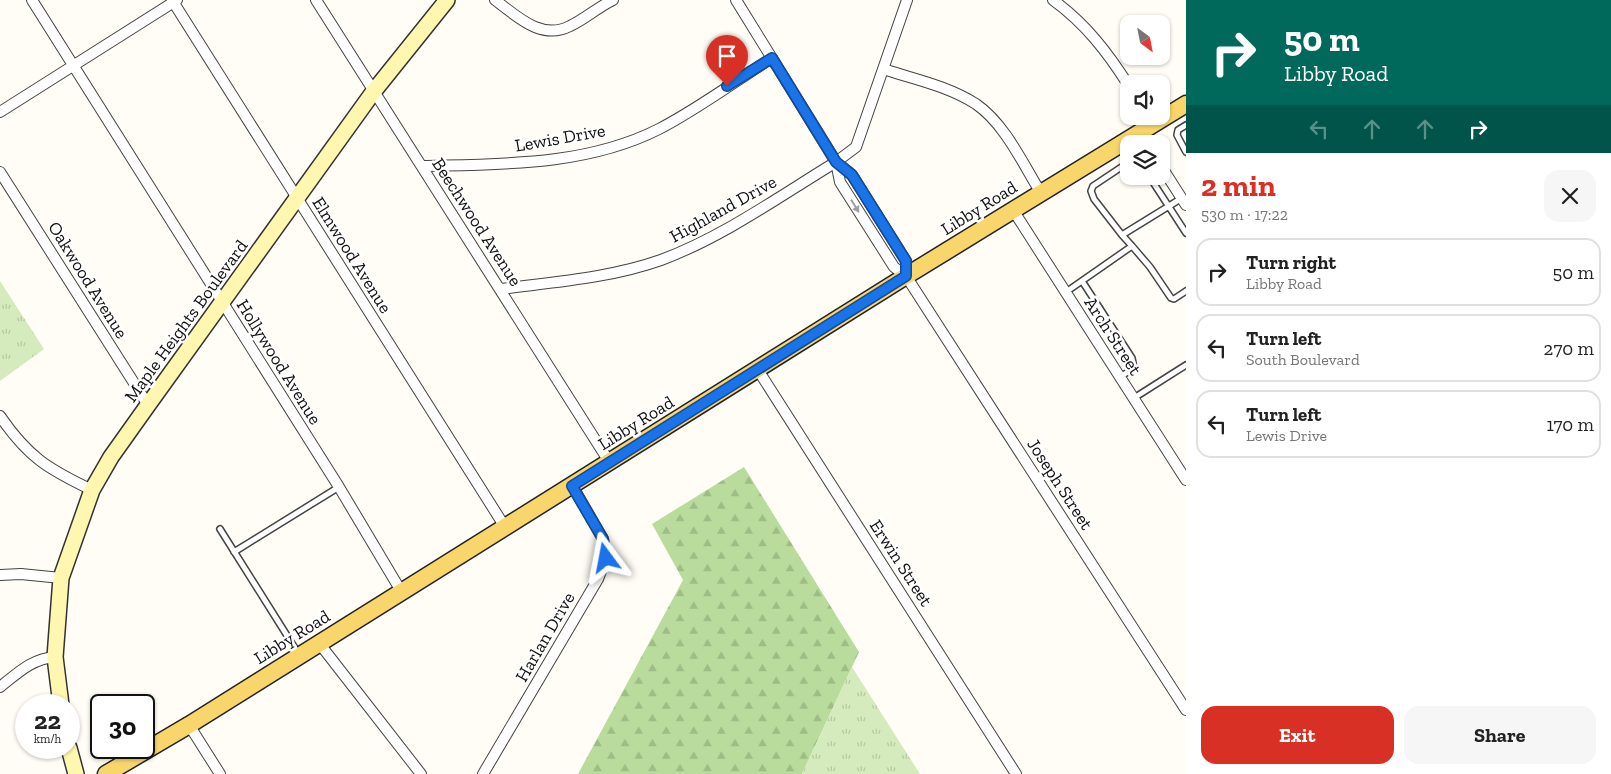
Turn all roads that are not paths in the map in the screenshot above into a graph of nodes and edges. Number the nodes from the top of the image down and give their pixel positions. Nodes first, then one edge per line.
1 (32, 0) edge
2 (316, 0) edge
3 (446, 0) edge
4 (495, 0) edge
5 (613, 0) edge
6 (736, 0) edge
7 (908, 0) edge
8 (1053, 0) edge
9 (174, 1) edge
10 (772, 58) junction
11 (74, 65) junction
12 (883, 69) junction
13 (1122, 75) edge
14 (374, 91) junction
15 (1186, 104) edge
16 (0, 112) edge
17 (1186, 125) edge
18 (1146, 129) edge
19 (1186, 152) edge
20 (836, 162) junction
21 (422, 166) junction
22 (1120, 168) edge
23 (0, 172) edge
24 (1170, 180) edge
25 (1155, 185) edge
26 (1041, 193) junction
27 (297, 198) junction
28 (1184, 201) edge
29 (1169, 206) junction
30 (1013, 210) junction
31 (1186, 233) edge
32 (1122, 235) junction
33 (1132, 246) junction
34 (906, 276) junction
35 (1082, 281) junction
36 (501, 289) junction
37 (1186, 290) edge
38 (1066, 293) junction
39 (222, 303) junction
40 (1186, 365) edge
41 (758, 370) junction
42 (1120, 377) junction
43 (1133, 398) junction
44 (148, 405) junction
45 (0, 416) edge
46 (610, 463) junction
47 (1186, 480) edge
48 (572, 486) junction
49 (339, 487) junction
50 (92, 490) junction
51 (505, 527) junction
52 (220, 529) dead end
53 (234, 552) junction
54 (0, 575) edge
55 (61, 578) junction
56 (401, 591) junction
57 (320, 643) junction
58 (299, 656) junction
59 (54, 657) junction
60 (0, 687) edge
61 (59, 694) edge
62 (1186, 710) edge
63 (189, 725) junction
64 (71, 759) edge
65 (76, 774) edge
66 (106, 774) edge
67 (220, 774) edge
68 (421, 774) edge
69 (483, 774) edge
70 (1016, 774) edge

1 - 11 street, Hollywood Avenue
2 - 14 street, Beechwood Avenue
3 - 14 street, Maple Heights Boulevard
4 - 5 street
6 - 10 street
7 - 12 street, Highland Drive
8 - 13 street
9 - 11 street
9 - 27 street, Elmwood Avenue
10 - 20 street
10 - 21 street, Lewis Drive
11 - 16 street
11 - 39 street, Hollywood Avenue
12 - 20 street, Highland Drive
12 - 26 street
14 - 21 street, Beechwood Avenue
14 - 27 street, Maple Heights Boulevard
15 - 18 main road, Libby Road
17 - 19 lane
18 - 26 main road, Libby Road
20 - 34 street
20 - 36 street, Highland Drive
21 - 36 street, Beechwood Avenue
22 - 32 lane
23 - 44 street, Oakwood Avenue
24 - 28 street
25 - 29 lane
26 - 30 main road, Libby Road
27 - 39 street, Maple Heights Boulevard
27 - 51 street, Elmwood Avenue
28 - 29 lane
29 - 31 lane
29 - 32 lane
30 - 34 main road, Libby Road
30 - 38 street, Arch Street
32 - 33 lane
33 - 35 lane
33 - 37 lane
34 - 41 main road, Libby Road
34 - 62 street, Joseph Street
35 - 38 lane
35 - 42 lane
36 - 46 street, Beechwood Avenue
38 - 42 street, Arch Street
39 - 44 street, Maple Heights Boulevard
39 - 49 street, Hollywood Avenue
40 - 43 lane
41 - 46 main road, Libby Road
41 - 70 street, Erwin Street
42 - 43 street, Arch Street
43 - 47 street, Arch Street
44 - 50 street, Maple Heights Boulevard
45 - 50 street
46 - 48 main road, Libby Road
48 - 51 main road, Libby Road
48 - 69 street, Harlan Drive
49 - 53 lane
49 - 56 street, Hollywood Avenue
50 - 55 street, Maple Heights Boulevard
51 - 56 main road, Libby Road
52 - 53 lane
53 - 58 lane
54 - 55 street
55 - 59 street, Maple Heights Boulevard
56 - 57 main road, Libby Road
57 - 58 main road, Libby Road
57 - 68 street
58 - 63 main road, Libby Road
59 - 60 street
59 - 61 street, Maple Heights Boulevard
63 - 66 main road, Libby Road
63 - 67 street
64 - 65 street

